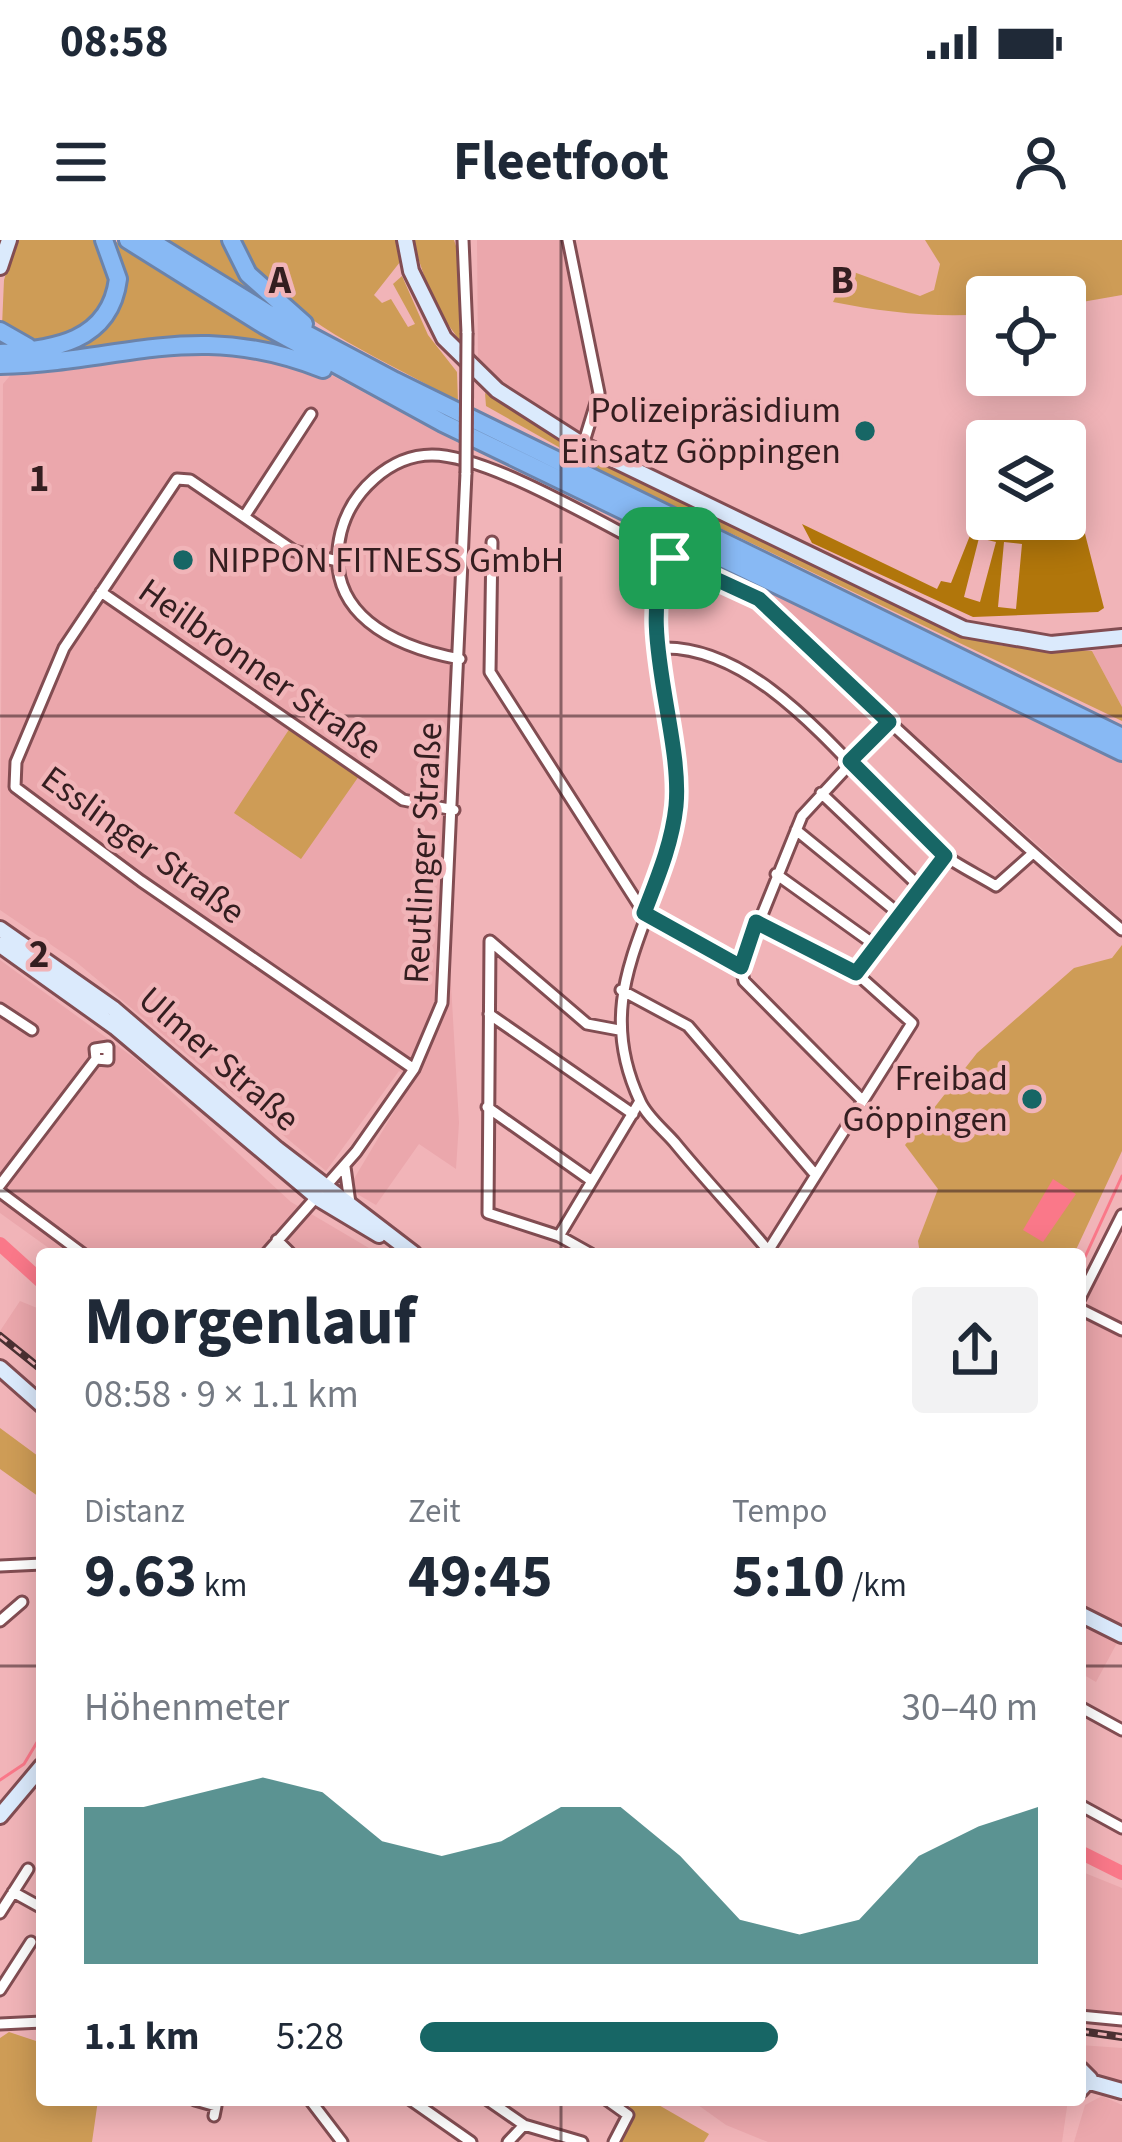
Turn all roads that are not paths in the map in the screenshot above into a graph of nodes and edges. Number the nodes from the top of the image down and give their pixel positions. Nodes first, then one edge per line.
1 (9, 240) edge
2 (104, 240) edge
3 (128, 240) edge
4 (148, 240) edge
5 (231, 240) edge
6 (405, 240) edge
7 (463, 240) edge
8 (568, 240) edge
9 (0, 267) edge
10 (0, 331) edge
11 (332, 348) junction
12 (35, 349) junction
13 (0, 353) edge
14 (9, 365) edge
15 (364, 380) junction
16 (0, 383) edge
17 (311, 414) dead end
18 (583, 445) junction
19 (244, 517) junction
20 (492, 542) dead end
21 (670, 558) junction
22 (338, 561) junction
23 (101, 592) junction
24 (1122, 637) edge
25 (661, 649) junction
26 (460, 659) junction
27 (889, 722) junction
28 (1122, 737) edge
29 (1122, 752) edge
30 (850, 761) junction
31 (821, 793) junction
32 (454, 810) junction
33 (796, 830) junction
34 (1033, 854) junction
35 (945, 856) junction
36 (776, 874) junction
37 (919, 886) junction
38 (644, 913) junction
39 (898, 913) junction
40 (756, 922) junction
41 (0, 929) edge
42 (1122, 930) edge
43 (0, 945) edge
44 (874, 945) junction
45 (741, 967) junction
46 (856, 973) junction
47 (621, 990) junction
48 (0, 1009) edge
49 (489, 1014) junction
50 (115, 1027) junction
51 (32, 1030) dead end
52 (619, 1030) junction
53 (414, 1069) junction
54 (862, 1100) junction
55 (640, 1101) junction
56 (487, 1107) junction
57 (633, 1114) junction
58 (345, 1167) junction
59 (814, 1173) junction
60 (308, 1174) junction
61 (592, 1181) junction
62 (0, 1188) edge
63 (323, 1194) junction
64 (352, 1208) junction
65 (1122, 1215) edge
66 (559, 1236) junction
67 (277, 1240) junction
68 (395, 1242) junction
69 (75, 1248) edge
70 (271, 1248) edge
71 (285, 1248) edge
72 (404, 1248) edge
73 (580, 1248) edge
74 (765, 1248) edge
75 (772, 1248) edge
76 (1086, 1286) edge
77 (1086, 1312) edge
78 (1122, 1330) edge
79 (0, 1368) edge
80 (36, 1401) edge
81 (36, 1564) edge
82 (0, 1567) edge
83 (22, 1602) dead end
84 (1086, 1617) edge
85 (0, 1621) edge
86 (1122, 1635) edge
87 (1086, 1710) edge
88 (1122, 1730) edge
89 (36, 1773) edge
90 (1086, 1808) edge
91 (0, 1816) edge
92 (1122, 1828) edge
93 (28, 1869) dead end
94 (13, 1892) junction
95 (36, 1905) edge
96 (0, 1913) edge
97 (32, 1942) dead end
98 (0, 1990) edge
99 (1086, 2017) edge
100 (1122, 2020) edge
101 (36, 2022) edge
102 (0, 2024) edge
103 (1086, 2081) edge
104 (1122, 2091) edge
105 (217, 2106) edge
106 (315, 2106) edge
107 (420, 2106) edge
108 (497, 2106) edge
109 (615, 2106) edge
110 (214, 2116) dead end
111 (524, 2125) junction
112 (342, 2142) edge
113 (471, 2142) edge
114 (508, 2142) edge
115 (583, 2142) edge
116 (614, 2142) edge

1 - 9 main road
2 - 12 highway
3 - 15 highway
4 - 11 highway
5 - 11 highway
6 - 18 main road
7 - 26 street, Reutlinger Straße, bridge
8 - 18 street
10 - 12 highway
11 - 28 highway
12 - 13 highway
14 - 15 highway
14 - 16 highway
15 - 29 highway
17 - 19 street
18 - 24 main road
19 - 22 street, Heilbronner Straße
19 - 23 street, Heilbronner Straße
20 - 38 street
21 - 22 street
21 - 25 street
21 - 27 street
22 - 26 street
23 - 32 street, Heilbronner Straße
23 - 53 street, Esslinger Straße
25 - 30 street
25 - 38 street
26 - 32 street, Reutlinger Straße
27 - 30 street
27 - 34 street
30 - 31 street
30 - 35 street
31 - 33 street
31 - 37 street
32 - 53 street, Reutlinger Straße
33 - 36 street
33 - 39 street
34 - 35 street
34 - 42 street
35 - 37 street
36 - 40 street
36 - 44 street
37 - 39 street
38 - 45 street
38 - 47 street
39 - 44 street
40 - 45 street
40 - 46 street
41 - 60 main road, Ulmer Straße
43 - 50 main road, Ulmer Straße
44 - 46 street
45 - 54 street
46 - 54 street
47 - 52 street
47 - 59 street
48 - 51 street
49 - 52 street
49 - 56 street
49 - 57 street
50 - 62 street
50 - 63 main road, Ulmer Straße
52 - 55 street
53 - 58 street, Reutlinger Straße
54 - 59 street
55 - 57 street
55 - 74 street
56 - 61 street
56 - 66 street
57 - 61 street
58 - 60 street
58 - 63 street, Reutlinger Straße
58 - 64 street
59 - 75 street
60 - 63 main road, Ulmer Straße
61 - 66 street
62 - 69 street
63 - 64 main road, Ulmer Straße
63 - 67 street, Reutlinger Straße
63 - 68 main road, Ulmer Straße
64 - 68 main road, Ulmer Straße
65 - 76 street
66 - 73 street
67 - 70 street, Reutlinger Straße
67 - 71 street
68 - 72 main road, Ulmer Straße
77 - 78 street
79 - 80 main road
81 - 82 street
83 - 85 street
84 - 86 main road
87 - 88 street
89 - 91 main road
90 - 92 street
93 - 94 street
94 - 95 street
94 - 96 street
97 - 98 street
99 - 100 street
101 - 102 street
103 - 104 main road
105 - 110 street
106 - 112 street
107 - 113 street
108 - 111 street
109 - 116 street
111 - 114 street
111 - 115 street

